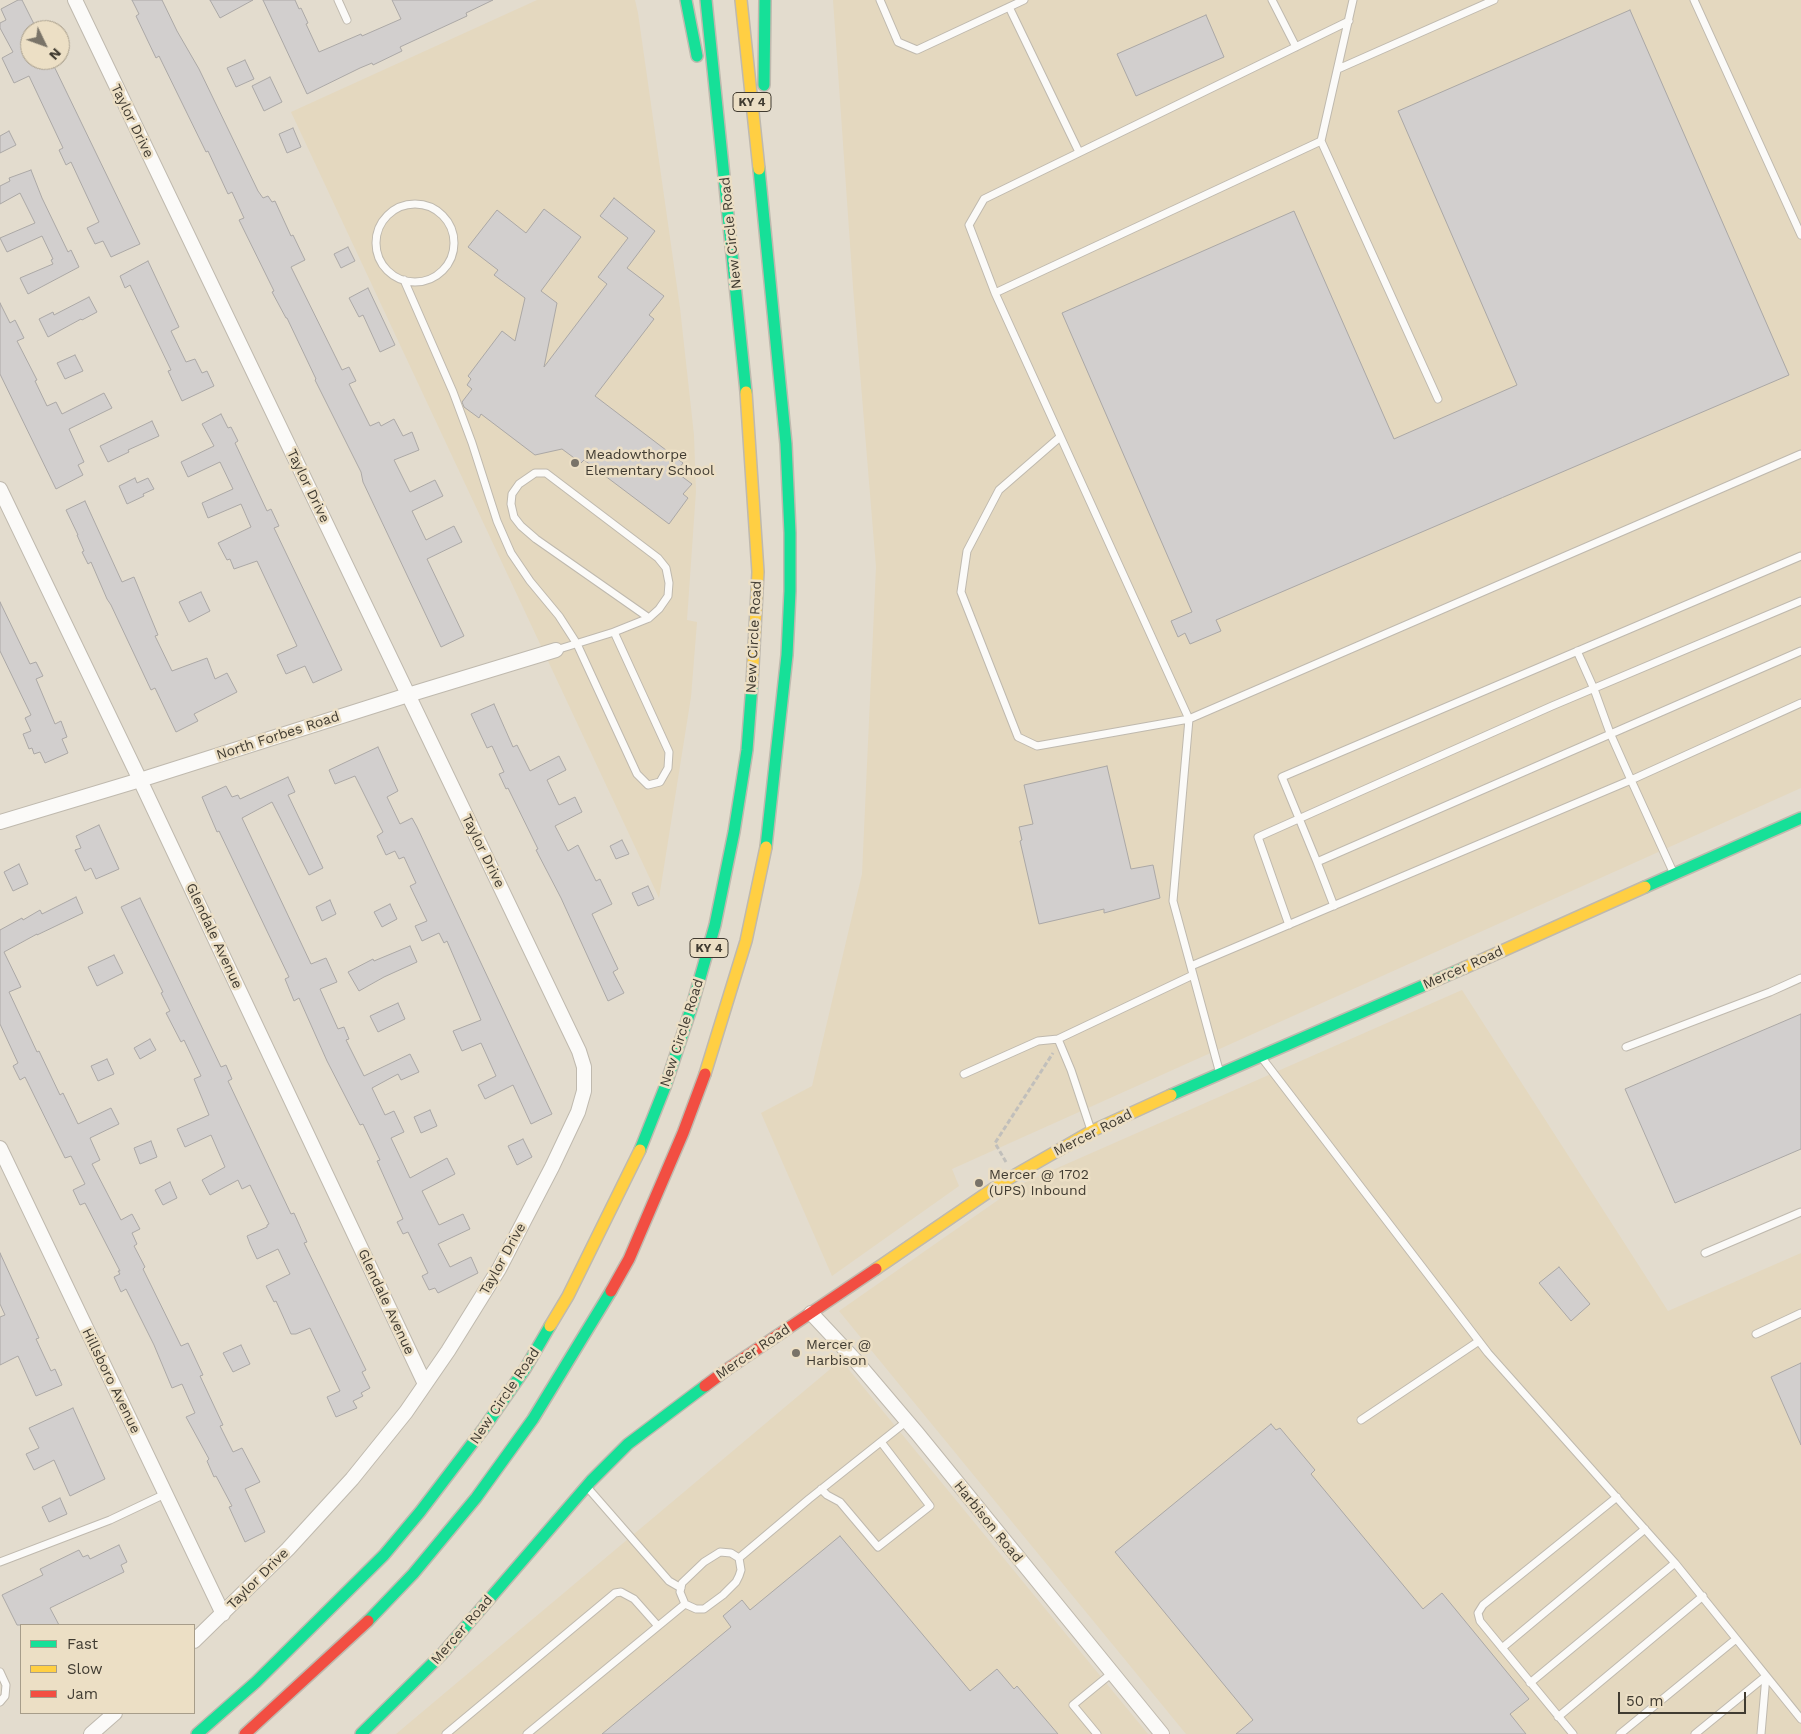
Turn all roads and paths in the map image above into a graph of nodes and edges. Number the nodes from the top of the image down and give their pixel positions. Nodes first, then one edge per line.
1 (75, 0) edge
2 (338, 0) edge
3 (686, 0) edge
4 (706, 0) edge
5 (741, 0) edge
6 (765, 0) edge
7 (880, 0) edge
8 (1024, 0) edge
9 (1272, 0) edge
10 (1354, 0) edge
11 (1494, 0) edge
12 (1694, 0) edge
13 (1009, 7) junction
14 (347, 20) dead end
15 (1349, 22) junction
16 (1296, 47) junction
17 (699, 67) dead end
18 (1338, 69) junction
19 (703, 86) dead end
20 (1322, 141) junction
21 (1079, 152) junction
22 (764, 204) junction
23 (729, 220) junction
24 (1801, 235) edge
25 (404, 280) junction
26 (995, 293) junction
27 (1438, 399) dead end
28 (1060, 437) junction
29 (1801, 454) edge
30 (0, 490) edge
31 (1801, 556) edge
32 (1801, 601) edge
33 (649, 618) junction
34 (614, 632) junction
35 (577, 644) junction
36 (556, 650) joint
37 (1577, 651) junction
38 (1801, 651) edge
39 (1594, 689) junction
40 (408, 695) junction
41 (1801, 704) edge
42 (1189, 719) junction
43 (1610, 733) junction
44 (140, 780) junction
45 (1631, 780) junction
46 (1300, 818) junction
47 (1801, 818) edge
48 (0, 822) edge
49 (1317, 862) junction
50 (1674, 874) junction
51 (1334, 906) junction
52 (1289, 925) junction
53 (1191, 966) junction
54 (1193, 975) junction
55 (1801, 978) edge
56 (1058, 1039) junction
57 (1626, 1047) dead end
58 (1051, 1054) dead end
59 (1260, 1056) junction
60 (1220, 1073) junction
61 (964, 1074) dead end
62 (1092, 1131) junction
63 (0, 1148) edge
64 (1010, 1168) dead end
65 (1801, 1212) edge
66 (1705, 1253) dead end
67 (810, 1313) junction
68 (1801, 1314) edge
69 (1756, 1334) dead end
70 (1479, 1341) junction
71 (425, 1384) junction
72 (1360, 1420) dead end
73 (907, 1421) junction
74 (880, 1442) junction
75 (586, 1486) junction
76 (821, 1489) junction
77 (165, 1494) junction
78 (1617, 1497) junction
79 (1645, 1529) junction
80 (739, 1558) junction
81 (0, 1562) edge
82 (1675, 1563) junction
83 (681, 1588) junction
84 (1703, 1596) junction
85 (685, 1604) junction
86 (223, 1614) junction
87 (658, 1626) junction
88 (1736, 1639) junction
89 (195, 1640) edge
90 (1502, 1648) junction
91 (0, 1672) edge
92 (1112, 1673) junction
93 (1766, 1676) junction
94 (1530, 1683) junction
95 (0, 1702) edge
96 (114, 1714) edge
97 (1558, 1717) junction
98 (1801, 1719) edge
99 (91, 1734) edge
100 (197, 1734) edge
101 (246, 1734) edge
102 (361, 1734) edge
103 (446, 1734) edge
104 (527, 1734) edge
105 (1097, 1734) edge
106 (1162, 1734) edge
107 (1573, 1734) edge
108 (1620, 1734) edge
109 (1695, 1734) edge
110 (1761, 1734) edge

1 - 40 street, Taylor Drive
2 - 14 lane
3 - 17 main road
4 - 23 main road, New Circle Road / KY 4
5 - 22 main road, KY 4
6 - 22 main road
7 - 13 lane
8 - 13 lane
9 - 16 lane
10 - 15 lane
11 - 18 lane
12 - 24 lane
13 - 21 lane
15 - 16 lane
15 - 18 lane
16 - 21 lane
18 - 20 lane
19 - 23 main road
20 - 26 lane
20 - 27 lane
21 - 26 lane
22 - 101 main road, KY 4
23 - 100 main road, New Circle Road / KY 4
25 - 25 lane
25 - 35 lane
26 - 28 lane
28 - 42 lane
28 - 42 lane
29 - 42 lane
30 - 44 street, Glendale Avenue
31 - 37 lane
32 - 39 lane
33 - 33 lane
33 - 34 lane
34 - 35 lane
34 - 35 lane
35 - 36 lane
36 - 40 street, North Forbes Road
37 - 39 lane
37 - 46 lane
38 - 43 lane
39 - 43 lane
39 - 46 lane
40 - 44 street, North Forbes Road
40 - 71 street, Taylor Drive
41 - 45 lane
42 - 53 lane
43 - 45 lane
43 - 49 lane
44 - 48 street, North Forbes Road
44 - 71 street, Glendale Avenue
45 - 50 lane
45 - 51 lane
46 - 49 lane
46 - 52 lane
47 - 50 main road, Mercer Road
49 - 51 lane
50 - 59 main road, Mercer Road
51 - 52 lane
52 - 53 lane
53 - 54 lane
54 - 56 lane
54 - 60 lane
55 - 57 lane
56 - 61 lane
56 - 62 lane
58 - 64 path
59 - 60 main road, Mercer Road
59 - 70 lane
60 - 62 main road, Mercer Road
62 - 67 main road, Mercer Road
63 - 77 street, Hillsboro Avenue
65 - 66 lane
67 - 73 street, Harbison Road
67 - 75 main road, Mercer Road
68 - 69 lane
70 - 72 lane
70 - 78 lane
71 - 86 street, Taylor Drive
73 - 74 lane
73 - 92 street, Harbison Road
74 - 76 lane
74 - 76 lane
75 - 83 lane
75 - 102 main road, Mercer Road
76 - 80 lane
77 - 81 lane
77 - 86 street, Hillsboro Avenue
78 - 79 lane
78 - 90 lane
79 - 82 lane
79 - 90 lane
80 - 83 lane
80 - 85 lane
82 - 84 lane
82 - 94 lane
83 - 85 lane
84 - 88 lane
84 - 97 lane
85 - 87 lane
86 - 89 street, Taylor Drive
87 - 103 lane
87 - 104 lane
88 - 93 lane
88 - 108 lane
90 - 94 lane
91 - 95 lane
92 - 105 lane
92 - 106 street, Harbison Road
93 - 98 lane
93 - 109 lane
93 - 110 lane
94 - 97 lane
96 - 99 street
97 - 107 lane

